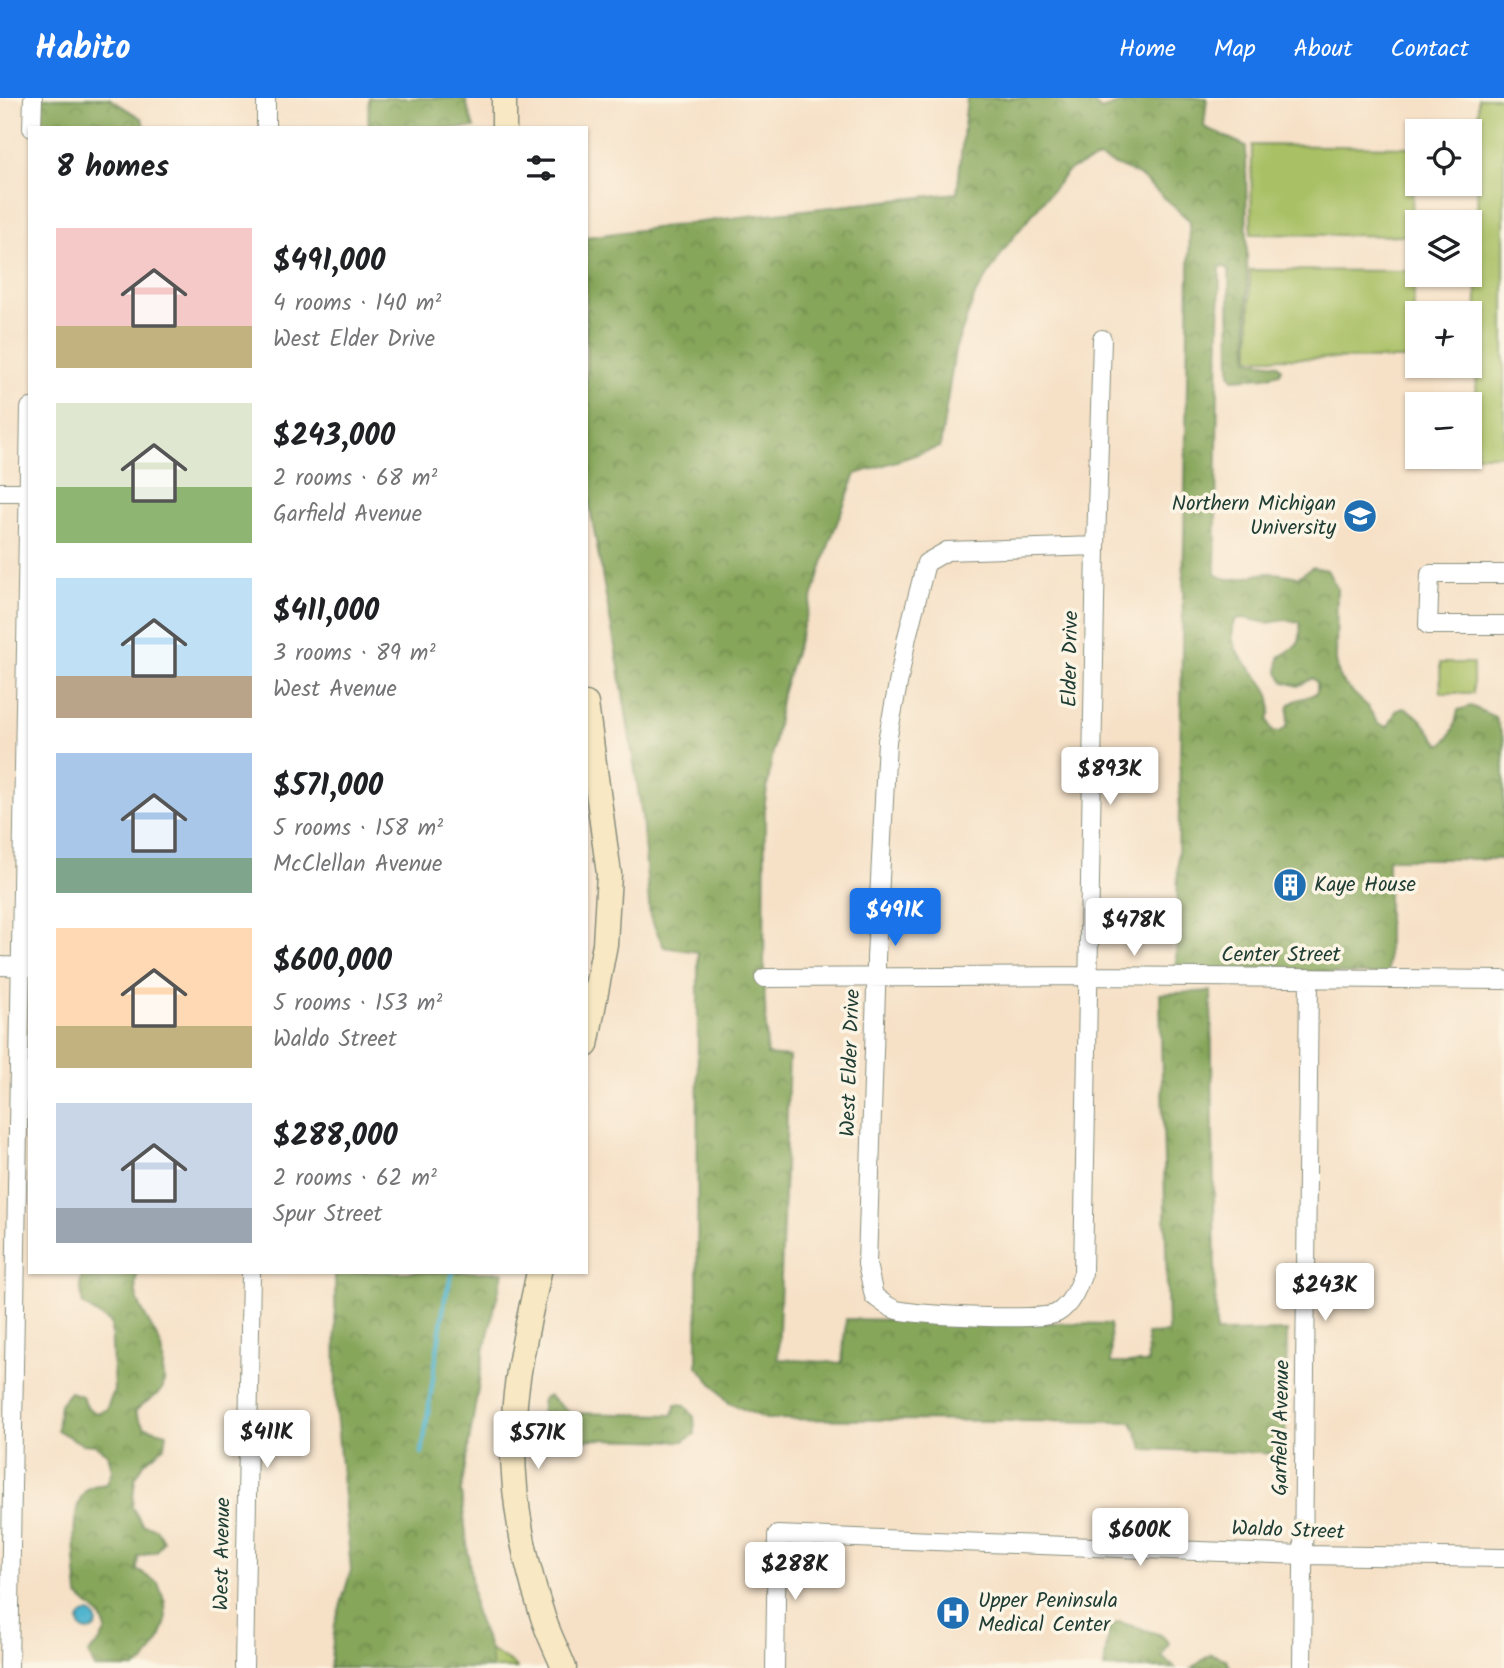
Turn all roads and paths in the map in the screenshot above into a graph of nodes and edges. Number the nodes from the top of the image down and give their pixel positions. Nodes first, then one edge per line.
1 (33, 98) edge
2 (267, 98) edge
3 (504, 98) edge
4 (32, 126) edge
5 (266, 126) edge
6 (504, 126) edge
7 (1102, 339) dead end
8 (0, 492) edge
9 (28, 492) edge
10 (1096, 547) junction
11 (1504, 574) edge
12 (28, 587) edge
13 (1504, 625) edge
14 (588, 719) edge
15 (0, 967) edge
16 (24, 967) edge
17 (1088, 976) junction
18 (876, 977) junction
19 (764, 978) dead end
20 (1309, 978) junction
21 (1504, 980) edge
22 (592, 983) edge
23 (588, 1024) edge
24 (1083, 1273) joint
25 (251, 1274) edge
26 (539, 1274) edge
27 (1303, 1555) junction
28 (1504, 1558) edge
29 (9, 1668) edge
30 (244, 1668) edge
31 (564, 1668) edge
32 (775, 1668) edge
33 (1302, 1668) edge

1 - 4 street
2 - 5 street
3 - 6 main road
7 - 10 street, Elder Drive
8 - 9 street
10 - 17 street, Elder Drive
10 - 18 street, West Elder Drive
11 - 13 street
12 - 16 street
14 - 22 main road
15 - 16 street
16 - 29 street
17 - 18 street, Center Street
17 - 20 street, Center Street
17 - 24 street, Elder Drive
18 - 19 street, Center Street
18 - 24 street, West Elder Drive
20 - 21 street, Center Street
20 - 27 street, Garfield Avenue
22 - 23 main road
25 - 30 street, West Avenue
26 - 31 main road
27 - 28 street, Waldo Street
27 - 32 street, Waldo Street
27 - 33 street, Garfield Avenue

